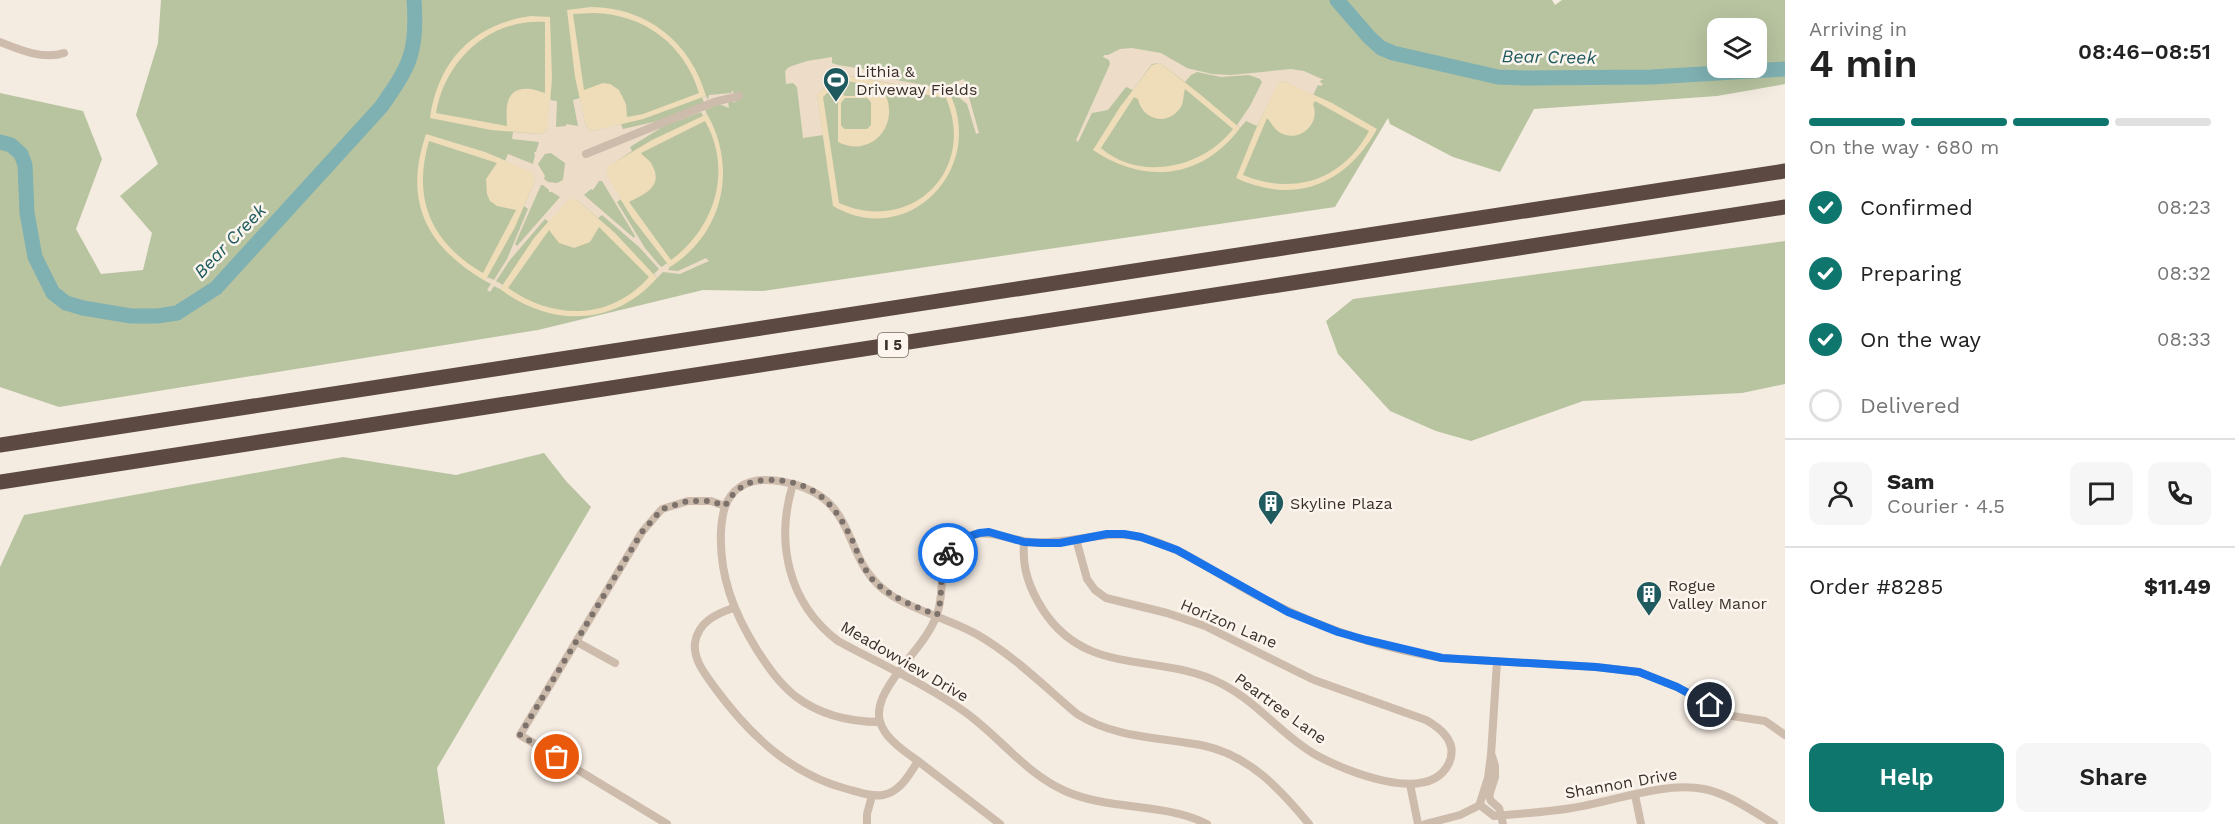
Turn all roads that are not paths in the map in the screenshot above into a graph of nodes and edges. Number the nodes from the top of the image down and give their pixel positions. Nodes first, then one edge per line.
1 (0, 42) edge
2 (64, 53) dead end
3 (739, 96) dead end
4 (586, 154) dead end
5 (1785, 171) edge
6 (1785, 207) edge
7 (0, 445) edge
8 (0, 482) edge
9 (793, 484) junction
10 (725, 506) junction
11 (1076, 539) junction
12 (1024, 542) junction
13 (733, 608) junction
14 (937, 615) junction
15 (577, 642) junction
16 (1497, 662) junction
17 (615, 663) dead end
18 (898, 673) junction
19 (1400, 710) joint
20 (880, 722) junction
21 (1785, 735) edge
22 (1491, 755) junction
23 (918, 761) junction
24 (1410, 784) junction
25 (1635, 795) junction
26 (872, 796) junction
27 (1480, 805) junction
28 (1502, 820) edge
29 (668, 824) edge
30 (867, 824) edge
31 (1000, 824) edge
32 (1207, 824) edge
33 (1309, 824) edge
34 (1418, 824) edge
35 (1425, 824) edge
36 (1641, 824) edge
37 (1774, 824) edge

1 - 2 street
3 - 4 street
5 - 7 highway, I 5
6 - 8 highway, I 5
9 - 10 street
9 - 14 street
9 - 18 street, Meadowview Drive
10 - 13 street
10 - 15 street
11 - 12 street
11 - 16 street
11 - 19 street, Horizon Lane
12 - 14 street
12 - 24 street, Peartree Lane
13 - 20 street
13 - 26 street
14 - 18 street
14 - 33 street
15 - 17 street
15 - 29 street
16 - 21 street
16 - 22 street
18 - 20 street
18 - 32 street, Meadowview Drive
19 - 24 street, Peartree Lane
20 - 23 street
22 - 27 street
22 - 28 street
23 - 26 street
23 - 31 street
24 - 34 street
25 - 28 street, Shannon Drive
25 - 36 street
25 - 37 street, Shannon Drive
26 - 30 street
27 - 28 street
27 - 35 street

